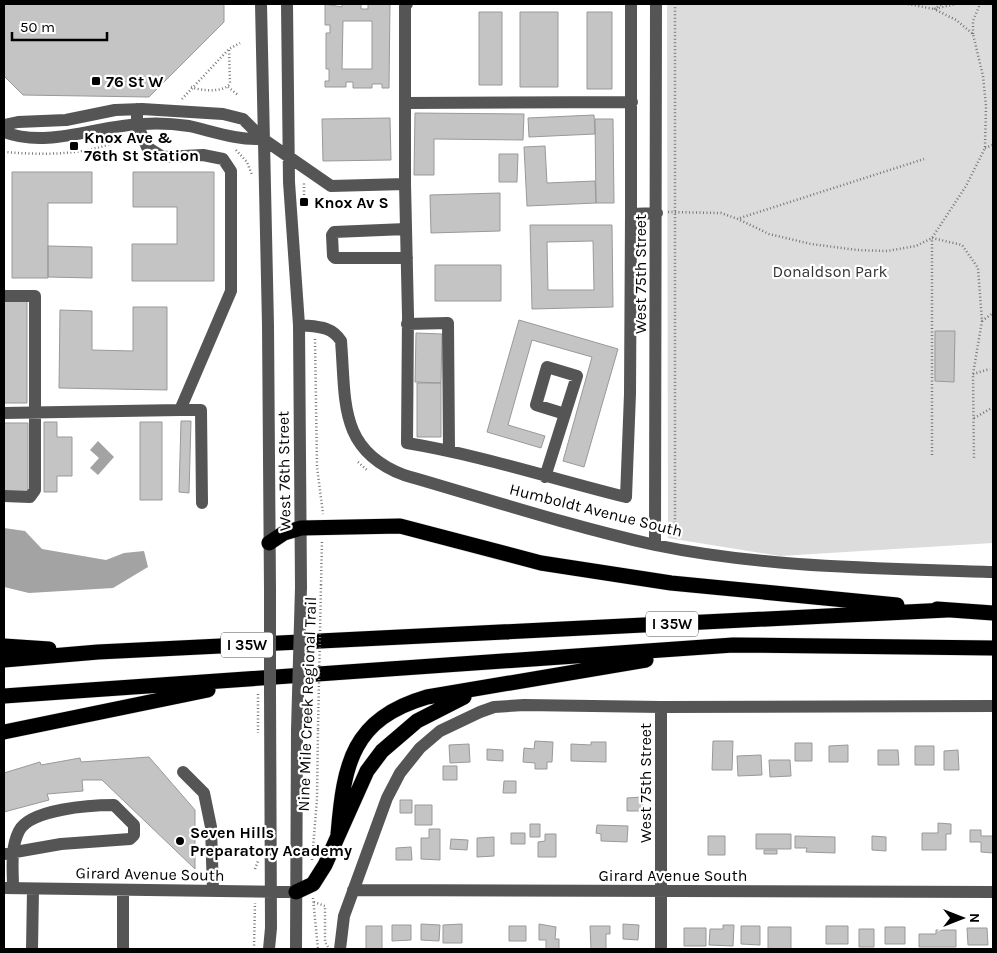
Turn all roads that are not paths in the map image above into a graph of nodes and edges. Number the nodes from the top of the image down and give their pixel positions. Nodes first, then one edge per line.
1 (261, 4) edge
2 (287, 4) edge
3 (407, 4) edge
4 (630, 4) edge
5 (656, 4) edge
6 (632, 102) junction
7 (405, 103) junction
8 (137, 109) junction
9 (137, 124) junction
10 (4, 125) edge
11 (4, 132) edge
12 (263, 139) junction
13 (290, 157) junction
14 (405, 184) junction
15 (657, 213) junction
16 (631, 214) junction
17 (406, 229) junction
18 (407, 258) junction
19 (4, 296) edge
20 (407, 324) junction
21 (299, 326) junction
22 (180, 410) junction
23 (35, 412) junction
24 (4, 413) edge
25 (565, 414) dead end
26 (449, 450) junction
27 (545, 478) junction
28 (4, 496) edge
29 (202, 503) dead end
30 (301, 528) junction
31 (269, 543) junction
32 (656, 545) junction
33 (993, 572) edge
34 (947, 610) junction
35 (993, 613) edge
36 (733, 645) junction
37 (4, 646) edge
38 (993, 648) edge
39 (98, 652) junction
40 (4, 660) edge
41 (271, 678) junction
42 (480, 689) junction
43 (4, 696) edge
44 (993, 706) edge
45 (661, 707) junction
46 (4, 732) edge
47 (183, 772) dead end
48 (338, 834) junction
49 (8, 854) edge
50 (8, 888) edge
51 (33, 889) junction
52 (123, 890) junction
53 (353, 890) junction
54 (213, 891) junction
55 (270, 891) junction
56 (662, 891) junction
57 (296, 892) junction
58 (993, 892) edge
59 (297, 943) edge
60 (340, 948) edge
61 (32, 949) edge
62 (124, 949) edge
63 (269, 949) edge
64 (661, 949) edge

1 - 12 street, West 76th Street
2 - 13 street, West 76th Street
3 - 7 street
4 - 6 street
5 - 15 street, West 75th Street
6 - 7 street
6 - 16 street
7 - 14 street
8 - 9 street
8 - 10 street
8 - 12 street
9 - 11 street
9 - 12 street
9 - 22 street
12 - 13 street
12 - 31 street, West 76th Street
13 - 14 street
13 - 21 street, West 76th Street
14 - 17 street
15 - 16 street
15 - 32 street, West 75th Street
16 - 27 street
17 - 18 street
17 - 18 street
18 - 20 street
19 - 23 street
20 - 26 street
20 - 26 street
21 - 30 street, West 76th Street
21 - 32 street, Humboldt Avenue South
22 - 23 street
22 - 29 street
23 - 24 street
23 - 28 street
25 - 27 street
26 - 27 street
30 - 31 highway
30 - 34 highway
30 - 57 street, West 76th Street, bridge
31 - 55 street, West 76th Street, bridge
32 - 33 street, Humboldt Avenue South
34 - 35 highway, I 35W
34 - 39 highway, I 35W
36 - 38 highway, I 35W
36 - 41 highway, I 35W
36 - 42 highway
37 - 39 highway
39 - 40 highway, I 35W
41 - 43 highway, I 35W
41 - 46 highway
42 - 48 highway
42 - 48 highway
44 - 45 street
45 - 53 street
45 - 56 street, West 75th Street
47 - 54 street
48 - 57 highway
49 - 49 street
49 - 50 street
50 - 51 street, Girard Avenue South
51 - 52 street, Girard Avenue South
51 - 61 street
52 - 54 street, Girard Avenue South
52 - 62 street
53 - 56 street, Girard Avenue South
53 - 60 street
54 - 55 street, Girard Avenue South
55 - 57 street, Girard Avenue South
55 - 63 street, West 76th Street
56 - 58 street, Girard Avenue South
56 - 64 street, West 75th Street
57 - 59 street, West 76th Street

